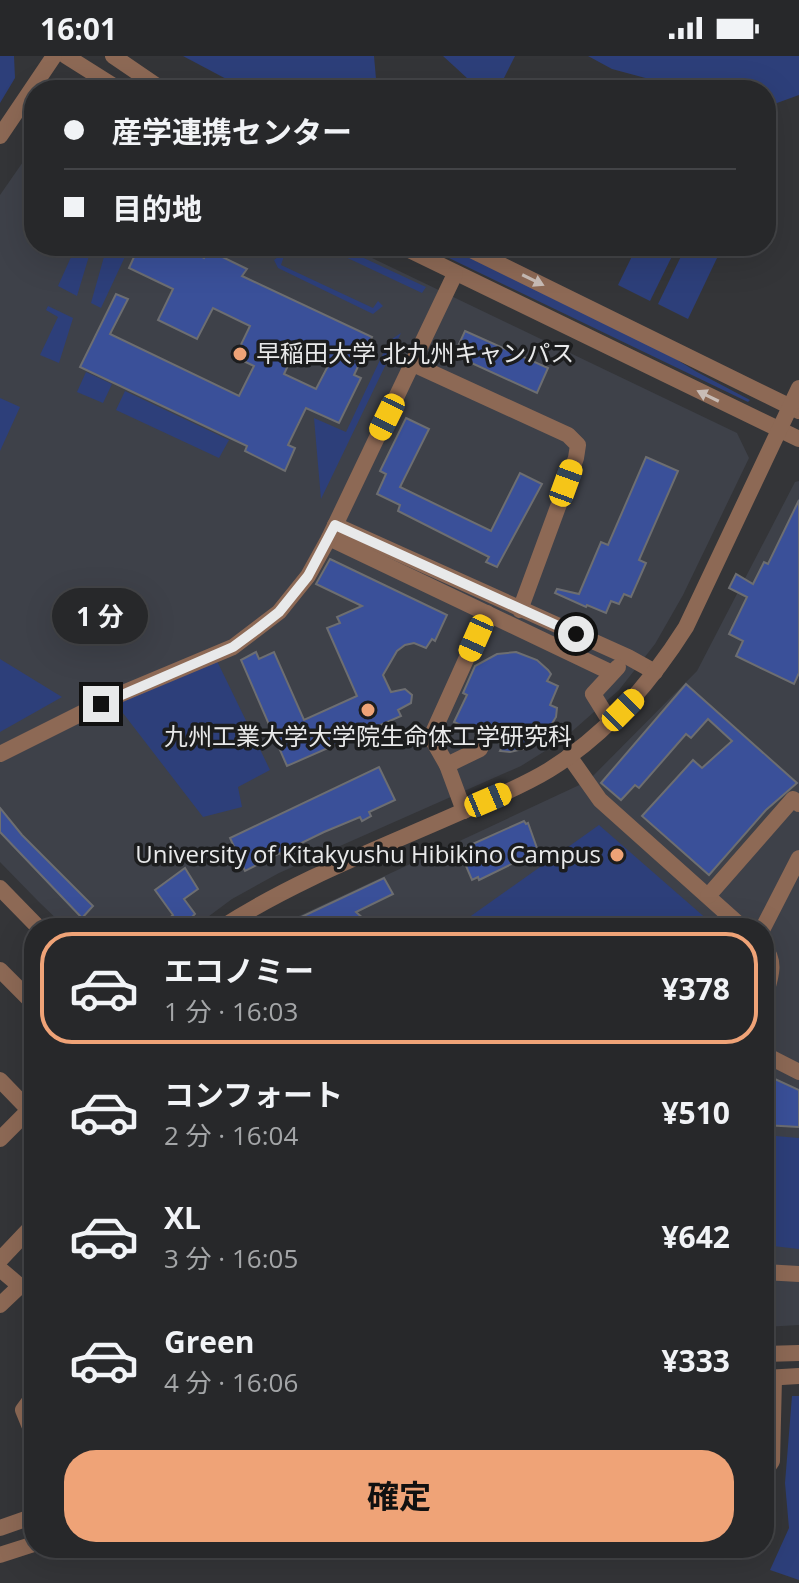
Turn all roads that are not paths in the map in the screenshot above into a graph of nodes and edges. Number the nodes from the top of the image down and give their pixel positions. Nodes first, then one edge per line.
1 (54, 56) edge
2 (66, 56) edge
3 (113, 56) edge
4 (38, 80) edge
5 (104, 80) edge
6 (148, 80) edge
7 (24, 100) edge
8 (0, 136) edge
9 (420, 256) edge
10 (483, 256) edge
11 (455, 274) junction
12 (413, 364) junction
13 (799, 388) edge
14 (794, 409) edge
15 (779, 429) junction
16 (799, 439) edge
17 (332, 532) junction
18 (520, 610) junction
19 (487, 613) junction
20 (628, 657) junction
21 (655, 672) junction
22 (612, 673) junction
23 (611, 723) junction
24 (483, 740) dead end
25 (0, 754) edge
26 (569, 756) junction
27 (447, 765) junction
28 (799, 804) edge
29 (464, 811) junction
30 (799, 858) edge
31 (0, 888) edge
32 (708, 896) junction
33 (29, 918) edge
34 (236, 918) edge
35 (732, 918) edge
36 (768, 918) edge
37 (0, 970) edge
38 (24, 994) edge
39 (774, 1059) edge
40 (799, 1072) edge
41 (0, 1080) edge
42 (24, 1101) edge
43 (24, 1116) edge
44 (0, 1139) edge
45 (24, 1235) edge
46 (0, 1260) edge
47 (0, 1269) edge
48 (774, 1273) edge
49 (799, 1274) edge
50 (0, 1305) edge
51 (799, 1353) edge
52 (774, 1354) edge
53 (799, 1376) edge
54 (774, 1378) edge
55 (24, 1520) edge
56 (0, 1528) edge
57 (24, 1547) edge
58 (0, 1555) edge

1 - 4 street
2 - 5 street
3 - 6 street
7 - 8 street
9 - 11 street
10 -> 14 street
11 - 12 street
15 -> 11 street
12 - 17 street
12 - 18 street
13 - 14 street
14 - 15 street
15 - 16 street
15 - 21 street
17 - 18 street
17 - 19 street
17 - 25 street
18 - 20 street
19 - 22 street
19 - 27 street
20 - 21 street
20 - 22 street
21 - 23 street
22 - 23 street
23 - 26 street
24 - 27 street
26 - 29 street
26 - 32 street
27 - 29 street
28 - 32 street
29 - 34 street
30 - 36 street
31 - 33 street
32 - 35 street
37 - 38 street
39 - 40 street
41 - 42 street
43 - 44 street
45 - 46 street
47 - 50 street
48 - 49 street
51 - 52 street
53 - 54 street
55 - 56 street
57 - 58 street

